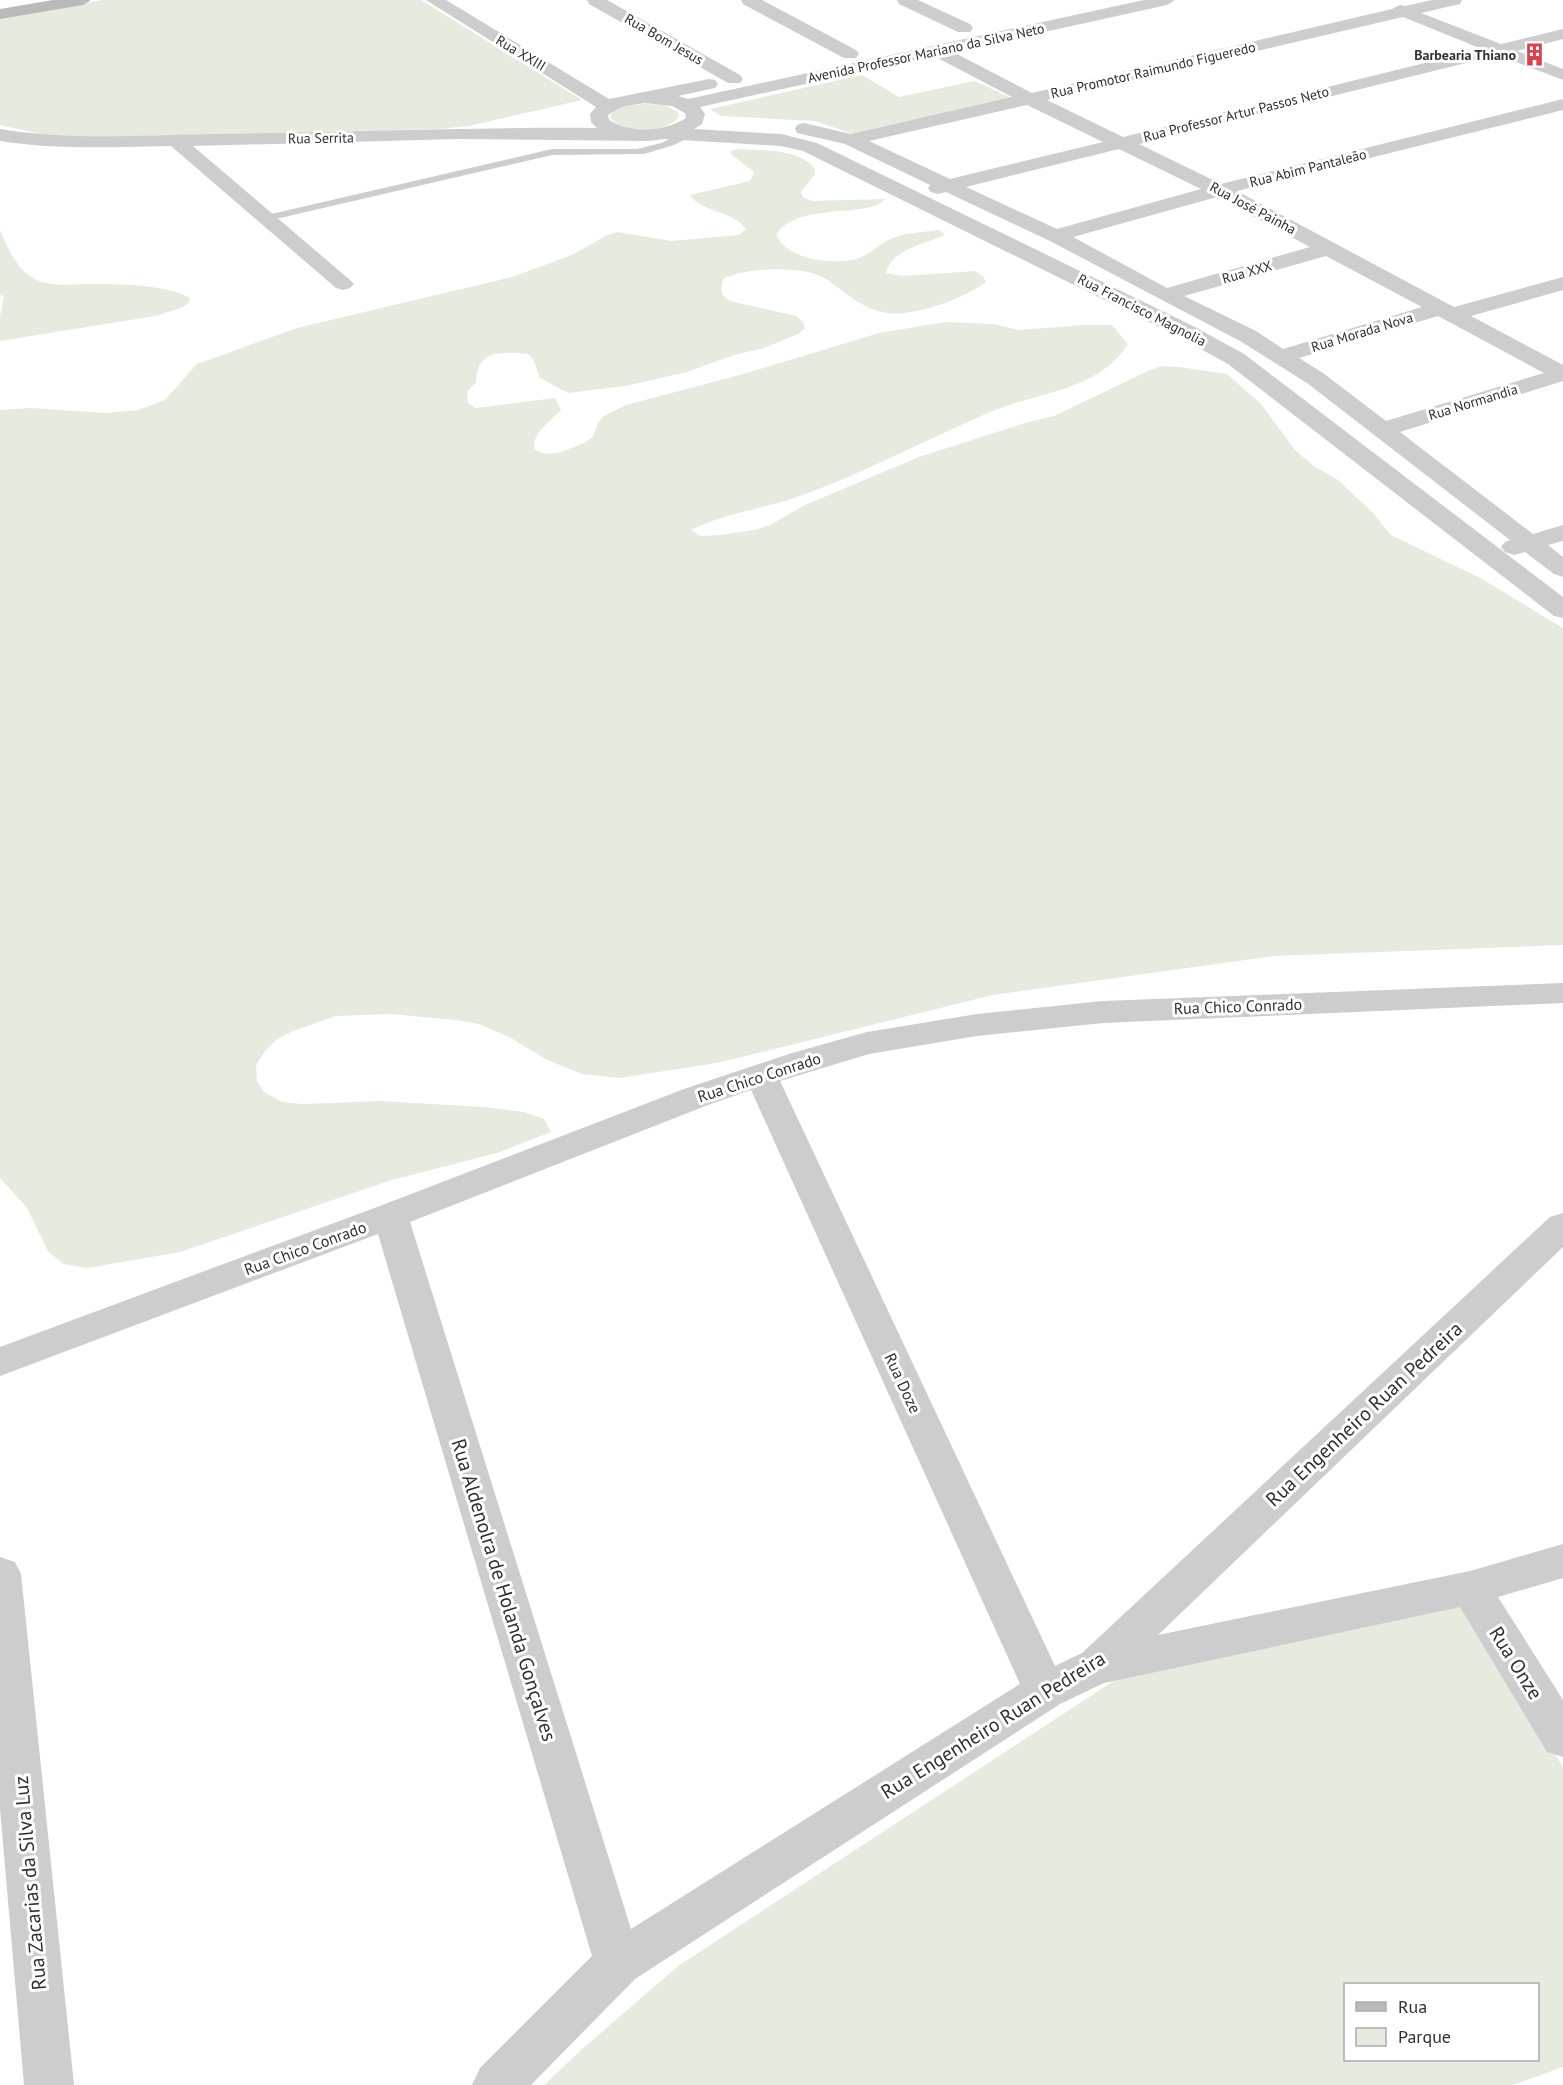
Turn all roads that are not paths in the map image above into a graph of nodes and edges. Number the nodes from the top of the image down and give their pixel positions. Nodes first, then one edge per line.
1 (40, 0) edge
2 (83, 0) edge
3 (435, 0) edge
4 (595, 0) edge
5 (749, 0) edge
6 (905, 0) edge
7 (1095, 0) edge
8 (1167, 0) edge
9 (1373, 0) edge
10 (1454, 0) edge
11 (0, 7) edge
12 (1404, 12) junction
13 (0, 14) edge
14 (964, 28) junction
15 (1563, 34) edge
16 (1499, 50) junction
17 (938, 51) junction
18 (850, 54) junction
19 (1563, 75) edge
20 (734, 79) junction
21 (644, 99) junction
22 (1030, 99) junction
23 (1560, 107) edge
24 (605, 108) junction
25 (583, 112) dead end
26 (562, 116) dead end
27 (690, 120) junction
28 (459, 133) junction
29 (645, 134) junction
30 (0, 135) edge
31 (851, 140) junction
32 (176, 141) junction
33 (1121, 142) junction
34 (615, 152) junction
35 (945, 186) junction
36 (1219, 190) junction
37 (910, 195) junction
38 (267, 218) junction
39 (1055, 236) junction
40 (1330, 248) junction
41 (1563, 283) edge
42 (343, 284) dead end
43 (1165, 295) junction
44 (1448, 311) junction
45 (1282, 356) junction
46 (1563, 374) edge
47 (1382, 430) junction
48 (1563, 533) edge
49 (1530, 544) junction
50 (1489, 552) junction
51 (1563, 569) edge
52 (1563, 610) edge
53 (1563, 993) edge
54 (761, 1075) junction
55 (390, 1216) junction
56 (1563, 1226) edge
57 (0, 1362) edge
58 (1563, 1561) edge
59 (0, 1574) edge
60 (1470, 1588) junction
61 (1097, 1666) junction
62 (1046, 1690) junction
63 (1563, 1738) edge
64 (618, 1963) junction
65 (49, 2085) edge
66 (497, 2085) edge

1 - 11 main road
2 - 13 main road
3 - 24 street, Rua XXIII
4 - 20 street, Rua Bom Jesus
5 - 18 street
6 - 14 street
7 - 14 street
8 - 17 street, Avenida Professor Mariano da Silva Neto
9 - 12 street
10 - 12 street, Rua Promotor Raimundo Figueredo
12 - 16 street
12 - 22 street, Rua Promotor Raimundo Figueredo
14 - 18 street
15 - 16 street, Rua Professor Artur Passos Neto
16 - 19 street
16 - 33 street, Rua Professor Artur Passos Neto
17 - 22 street, Rua José Painha
17 - 27 street, Avenida Professor Mariano da Silva Neto
18 - 20 street
20 - 21 street
21 - 24 street
21 - 27 street
22 - 31 street, Rua Promotor Raimundo Figueredo
22 - 33 street, Rua José Painha
23 - 36 street, Rua Abim Pantaleão
24 - 25 street
24 - 29 street
26 - 28 street
27 - 29 street, Rua Francisco Magnolia
27 - 31 street, Rua Francisco Magnolia
27 - 34 lane
27 - 37 street, Rua Francisco Magnolia
28 - 29 street, Rua Serrita
28 - 32 street, Rua Serrita
29 - 34 lane
30 - 32 street, Rua Serrita
31 - 35 street, Rua Francisco Magnolia
32 - 38 street
33 - 35 street, Rua Professor Artur Passos Neto
33 - 36 street, Rua José Painha
34 - 38 lane
35 - 37 street, Rua Professor Artur Passos Neto
35 - 39 street, Rua Francisco Magnolia
36 - 39 street, Rua Abim Pantaleão
36 - 40 street, Rua José Painha
37 - 50 street, Rua Francisco Magnolia
38 - 42 street
39 - 43 street, Rua Francisco Magnolia
40 - 43 street, Rua XXX
40 - 44 street, Rua José Painha
41 - 44 street, Rua Morada Nova
43 - 45 street, Rua Francisco Magnolia
44 - 45 street, Rua Morada Nova
44 - 46 street, Rua José Painha
45 - 47 street, Rua Francisco Magnolia
46 - 47 street, Rua Normandia
47 - 49 street, Rua Francisco Magnolia
48 - 49 street
49 - 50 street
49 - 51 street, Rua Francisco Magnolia
50 - 52 street, Rua Francisco Magnolia
53 - 54 street, Rua Chico Conrado
54 - 55 street, Rua Chico Conrado
54 - 62 street, Rua Doze
55 - 57 street, Rua Chico Conrado
55 - 64 street, Rua Aldenolra de Holanda Gonçalves
56 - 61 street, Rua Engenheiro Ruan Pedreira
58 - 60 street
59 - 65 street, Rua Zacarias da Silva Luz
60 - 61 street
60 - 63 street, Rua Onze
61 - 62 street, Rua Engenheiro Ruan Pedreira
62 - 64 street, Rua Engenheiro Ruan Pedreira
64 - 66 street, Rua Engenheiro Ruan Pedreira

